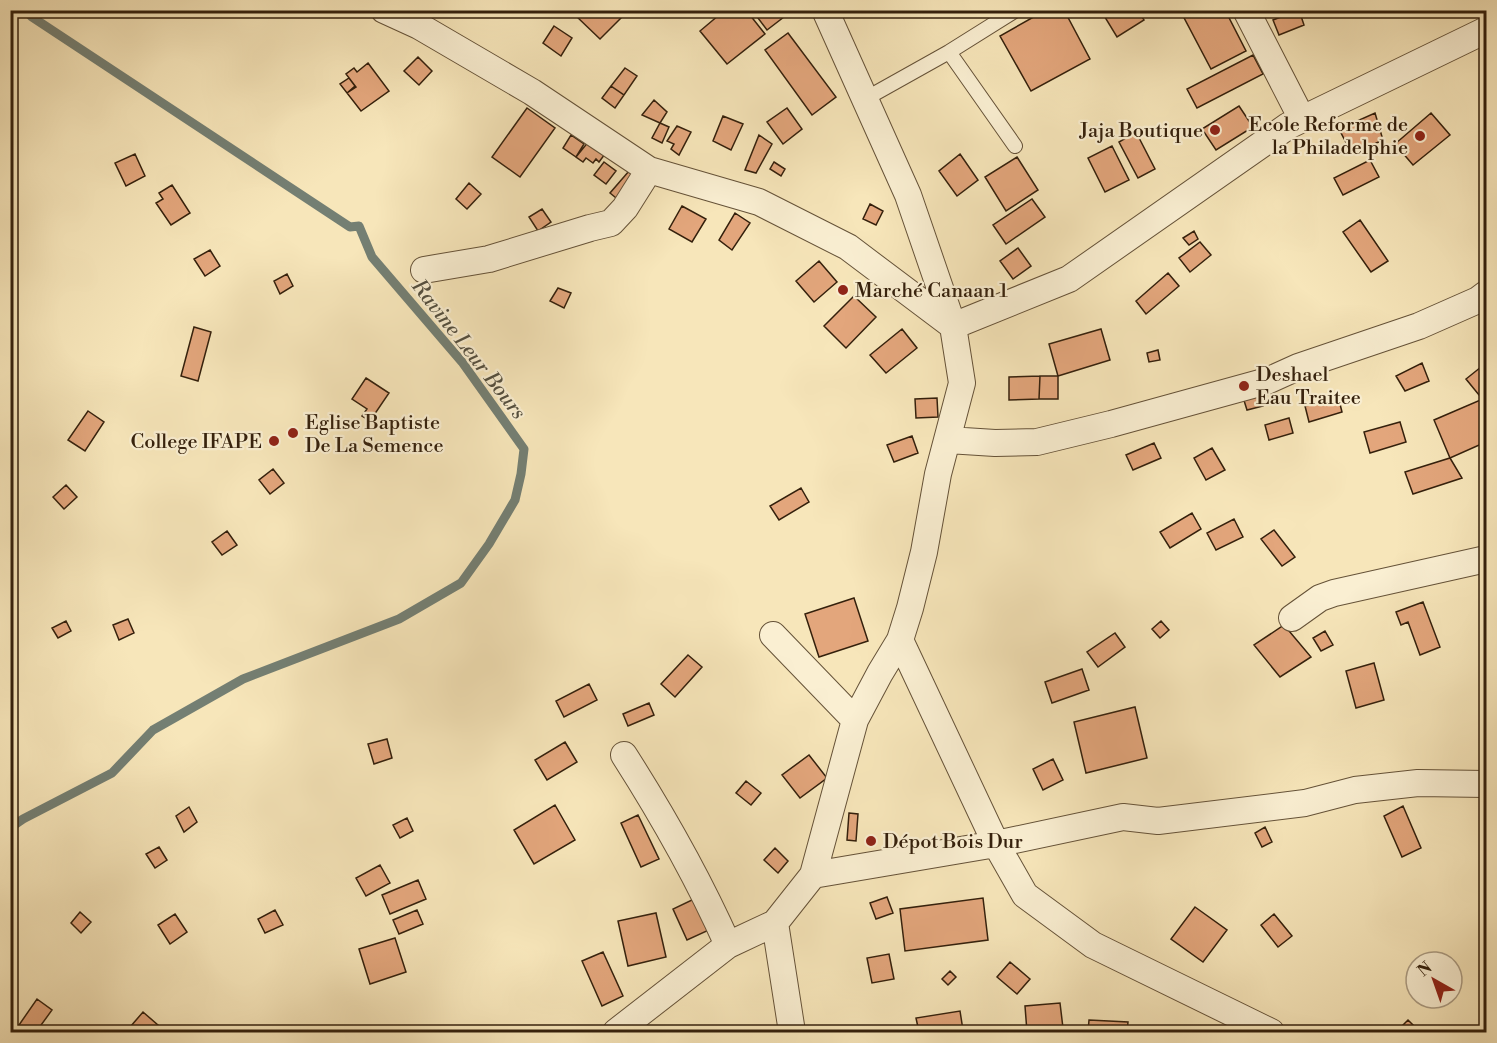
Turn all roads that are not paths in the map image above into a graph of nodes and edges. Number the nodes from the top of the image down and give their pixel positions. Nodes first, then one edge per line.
1 (384, 10) edge
2 (825, 10) edge
3 (1016, 10) edge
4 (1246, 10) edge
5 (417, 16) edge
6 (1486, 30) edge
7 (949, 52) junction
8 (865, 99) junction
9 (1302, 119) junction
10 (1016, 146) dead end
11 (649, 170) junction
12 (424, 270) dead end
13 (1484, 301) edge
14 (952, 326) junction
15 (948, 440) junction
16 (1486, 560) edge
17 (1292, 618) dead end
18 (773, 635) dead end
19 (900, 640) junction
20 (855, 720) junction
21 (624, 756) dead end
22 (1486, 784) edge
23 (996, 844) junction
24 (813, 875) junction
25 (775, 923) junction
26 (728, 945) junction
27 (616, 1032) edge
28 (792, 1032) edge
29 (1271, 1032) edge

1 - 5 street
2 - 8 street
3 - 7 lane
4 - 9 street
5 - 11 street
6 - 9 street
7 - 8 lane
7 - 10 lane
8 - 14 street
9 - 14 street
11 - 12 street
11 - 14 street
13 - 15 street
14 - 15 street
15 - 19 street
16 - 17 street
18 - 20 street
19 - 20 street
19 - 23 street
20 - 24 street
21 - 26 street
22 - 23 street
23 - 24 street
23 - 29 street
24 - 25 street
25 - 26 street
25 - 28 street
26 - 27 street

